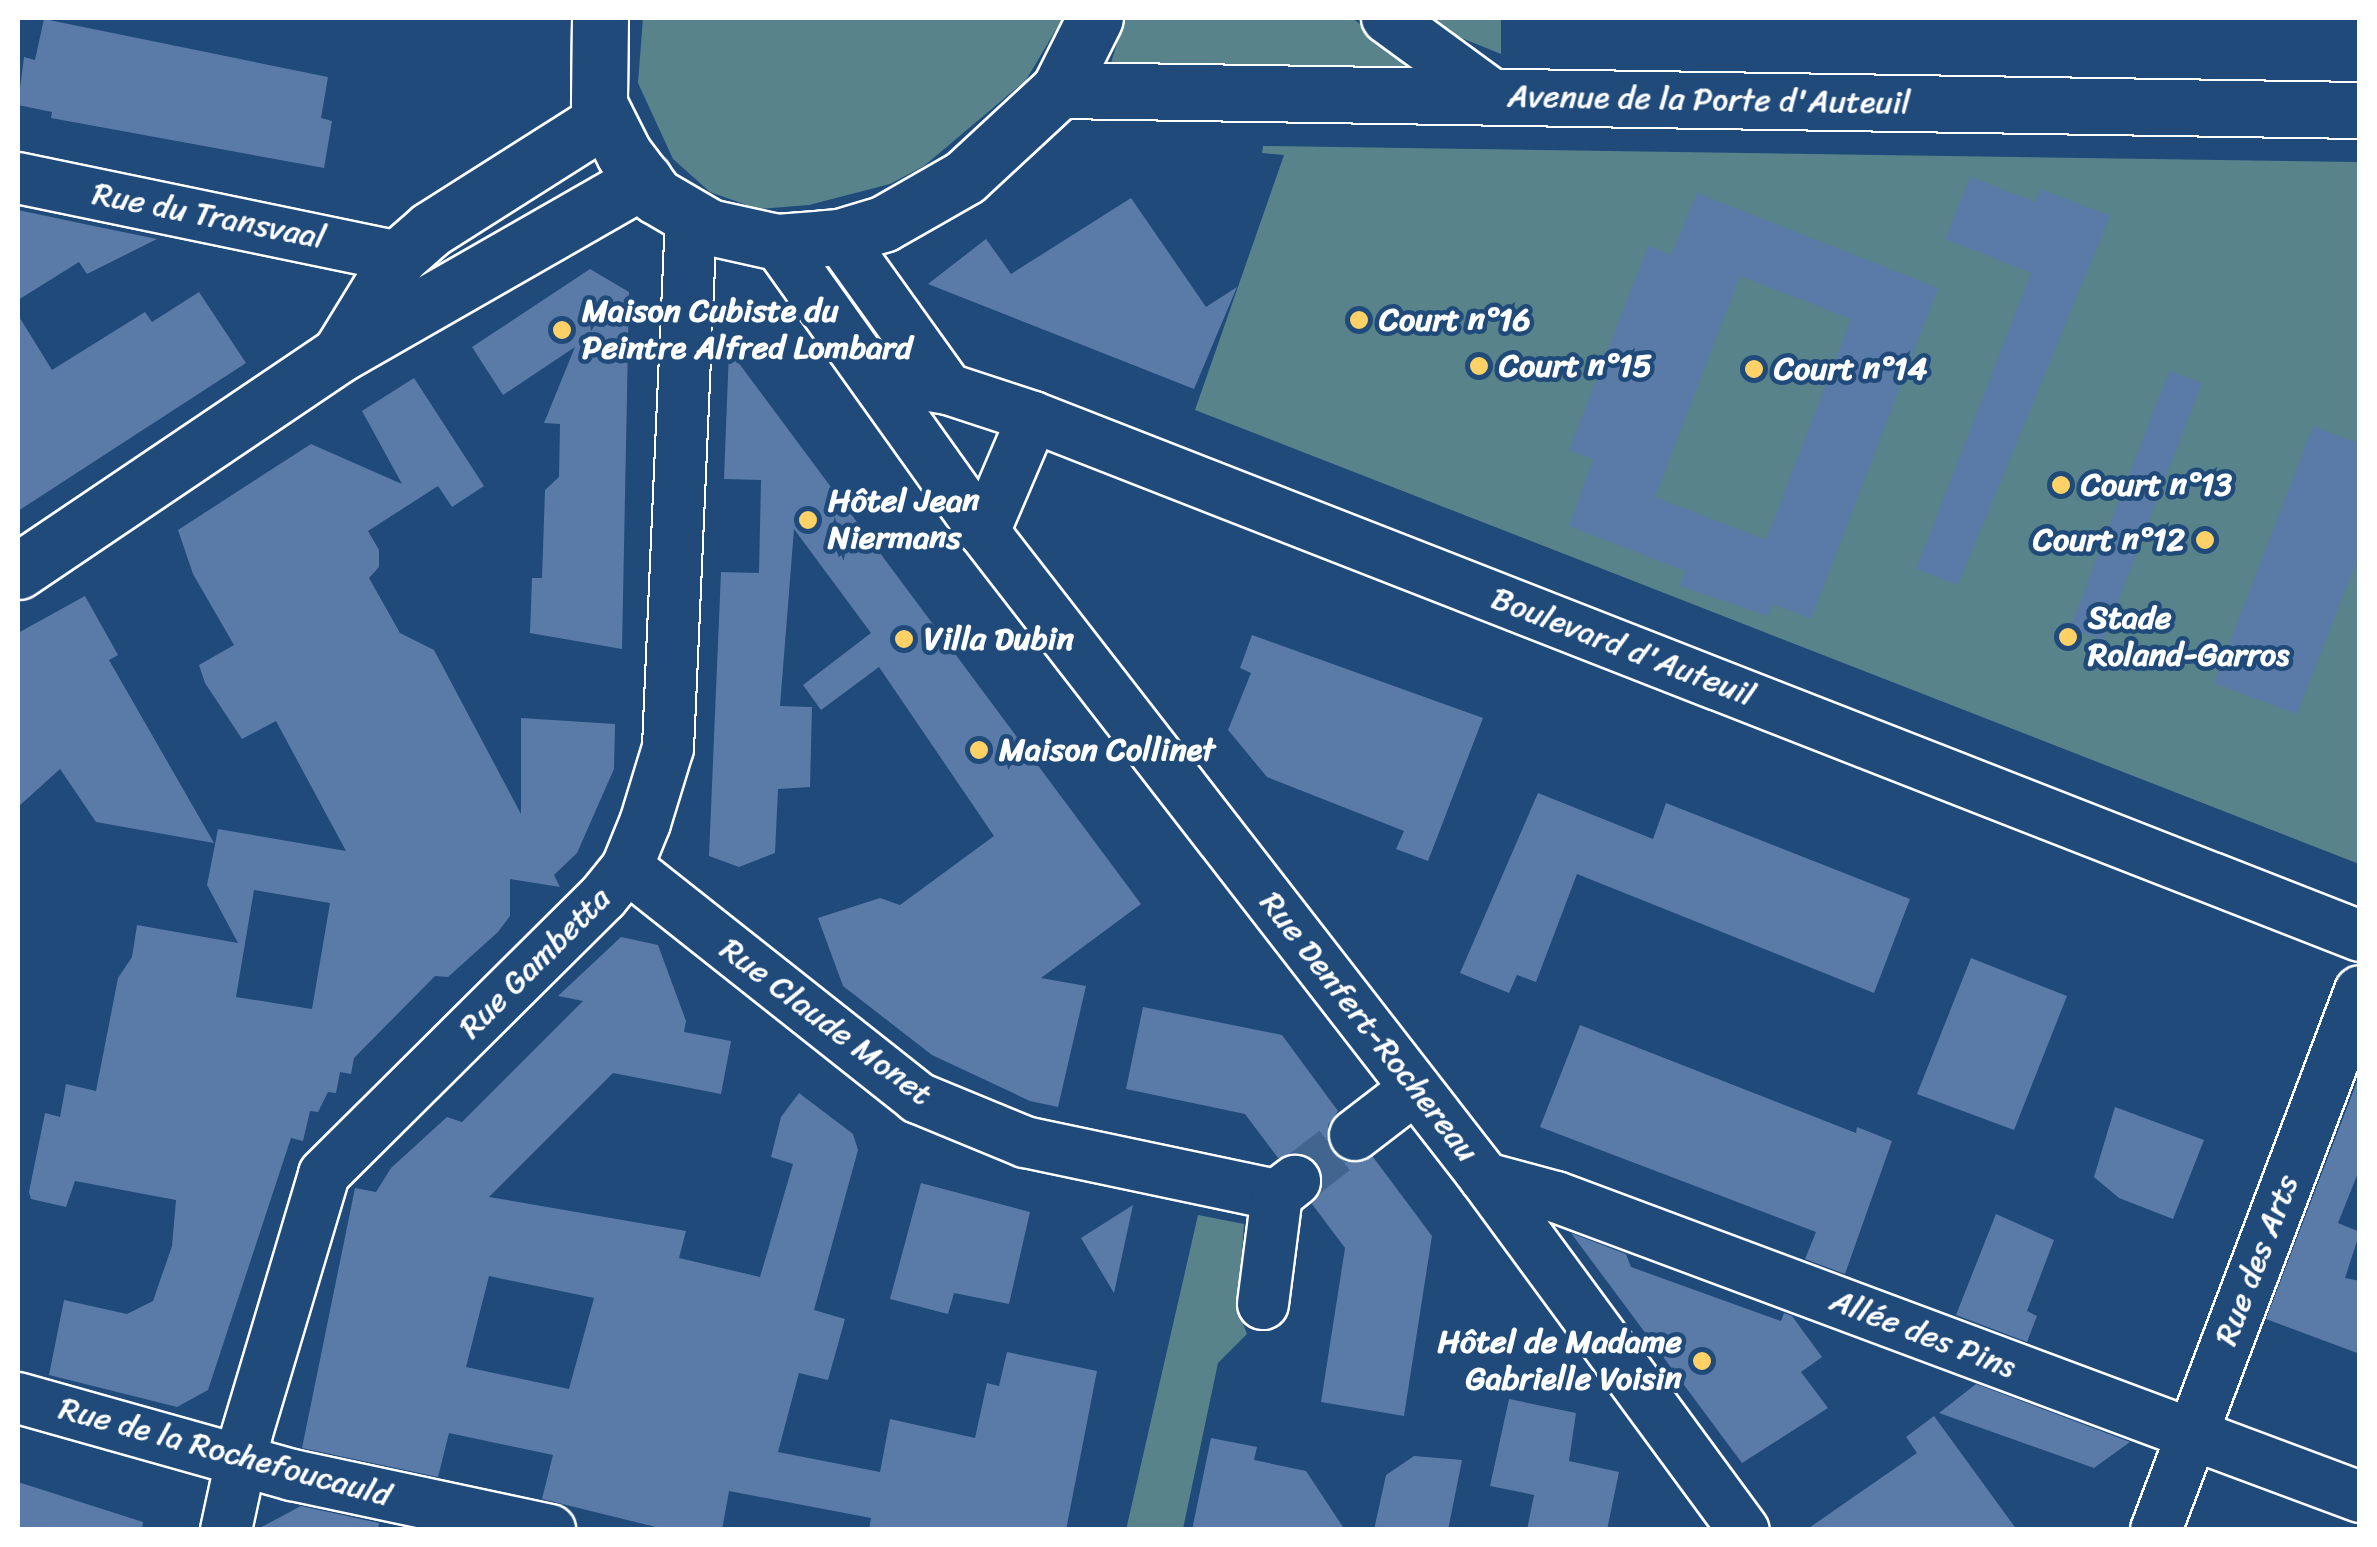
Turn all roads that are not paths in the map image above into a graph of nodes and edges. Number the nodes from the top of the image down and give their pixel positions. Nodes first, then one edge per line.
1 (600, 18) edge
2 (1095, 18) edge
3 (1388, 18) edge
4 (1059, 90) junction
5 (1495, 97) junction
6 (2360, 110) edge
7 (604, 119) junction
8 (18, 178) edge
9 (644, 180) junction
10 (692, 220) junction
11 (839, 237) junction
12 (777, 242) junction
13 (400, 257) junction
14 (338, 356) junction
15 (880, 378) junction
16 (948, 389) junction
17 (1033, 417) junction
18 (984, 532) junction
19 (18, 571) edge
20 (627, 868) junction
21 (2360, 936) edge
22 (2360, 990) edge
23 (1414, 1089) junction
24 (1356, 1134) tunnel mouth
25 (1486, 1178) junction
26 (1263, 1304) dead end
27 (18, 1398) edge
28 (2190, 1434) junction
29 (240, 1461) junction
30 (2360, 1496) edge
31 (226, 1530) edge
32 (550, 1530) edge
33 (1744, 1530) edge
34 (2156, 1530) edge

1 - 7 main road
2 - 4 main road
3 - 5 street
4 - 5 main road, Avenue de la Porte d'Auteuil
4 - 11 main road
5 - 6 main road, Avenue de la Porte d'Auteuil
7 - 9 main road
7 - 13 main road
8 - 13 street, Rue du Transvaal
9 - 10 main road
9 - 14 main road
10 - 12 main road
10 - 20 street, Rue Gambetta
11 - 12 main road
11 - 16 street
12 - 15 street, Rue Denfert-Rochereau
13 - 14 main road
14 - 19 main road
15 - 16 street, Boulevard d'Auteuil
15 - 18 street, Rue Denfert-Rochereau
16 - 17 street, Boulevard d'Auteuil
17 - 18 street
17 - 21 street, Boulevard d'Auteuil
18 - 23 street, Rue Denfert-Rochereau
20 - 26 street, Rue Claude Monet
20 - 29 street, Rue Gambetta
22 - 28 street, Rue des Arts
23 - 24 street
23 - 25 street, Rue Denfert-Rochereau
25 - 28 street, Allée des Pins
25 - 33 street, Rue Denfert-Rochereau
27 - 29 street, Rue de la Rochefoucauld
28 - 30 street, Allée des Pins
28 - 34 street, Rue des Arts
29 - 31 street, Rue Gambetta
29 - 32 street, Rue de la Rochefoucauld

